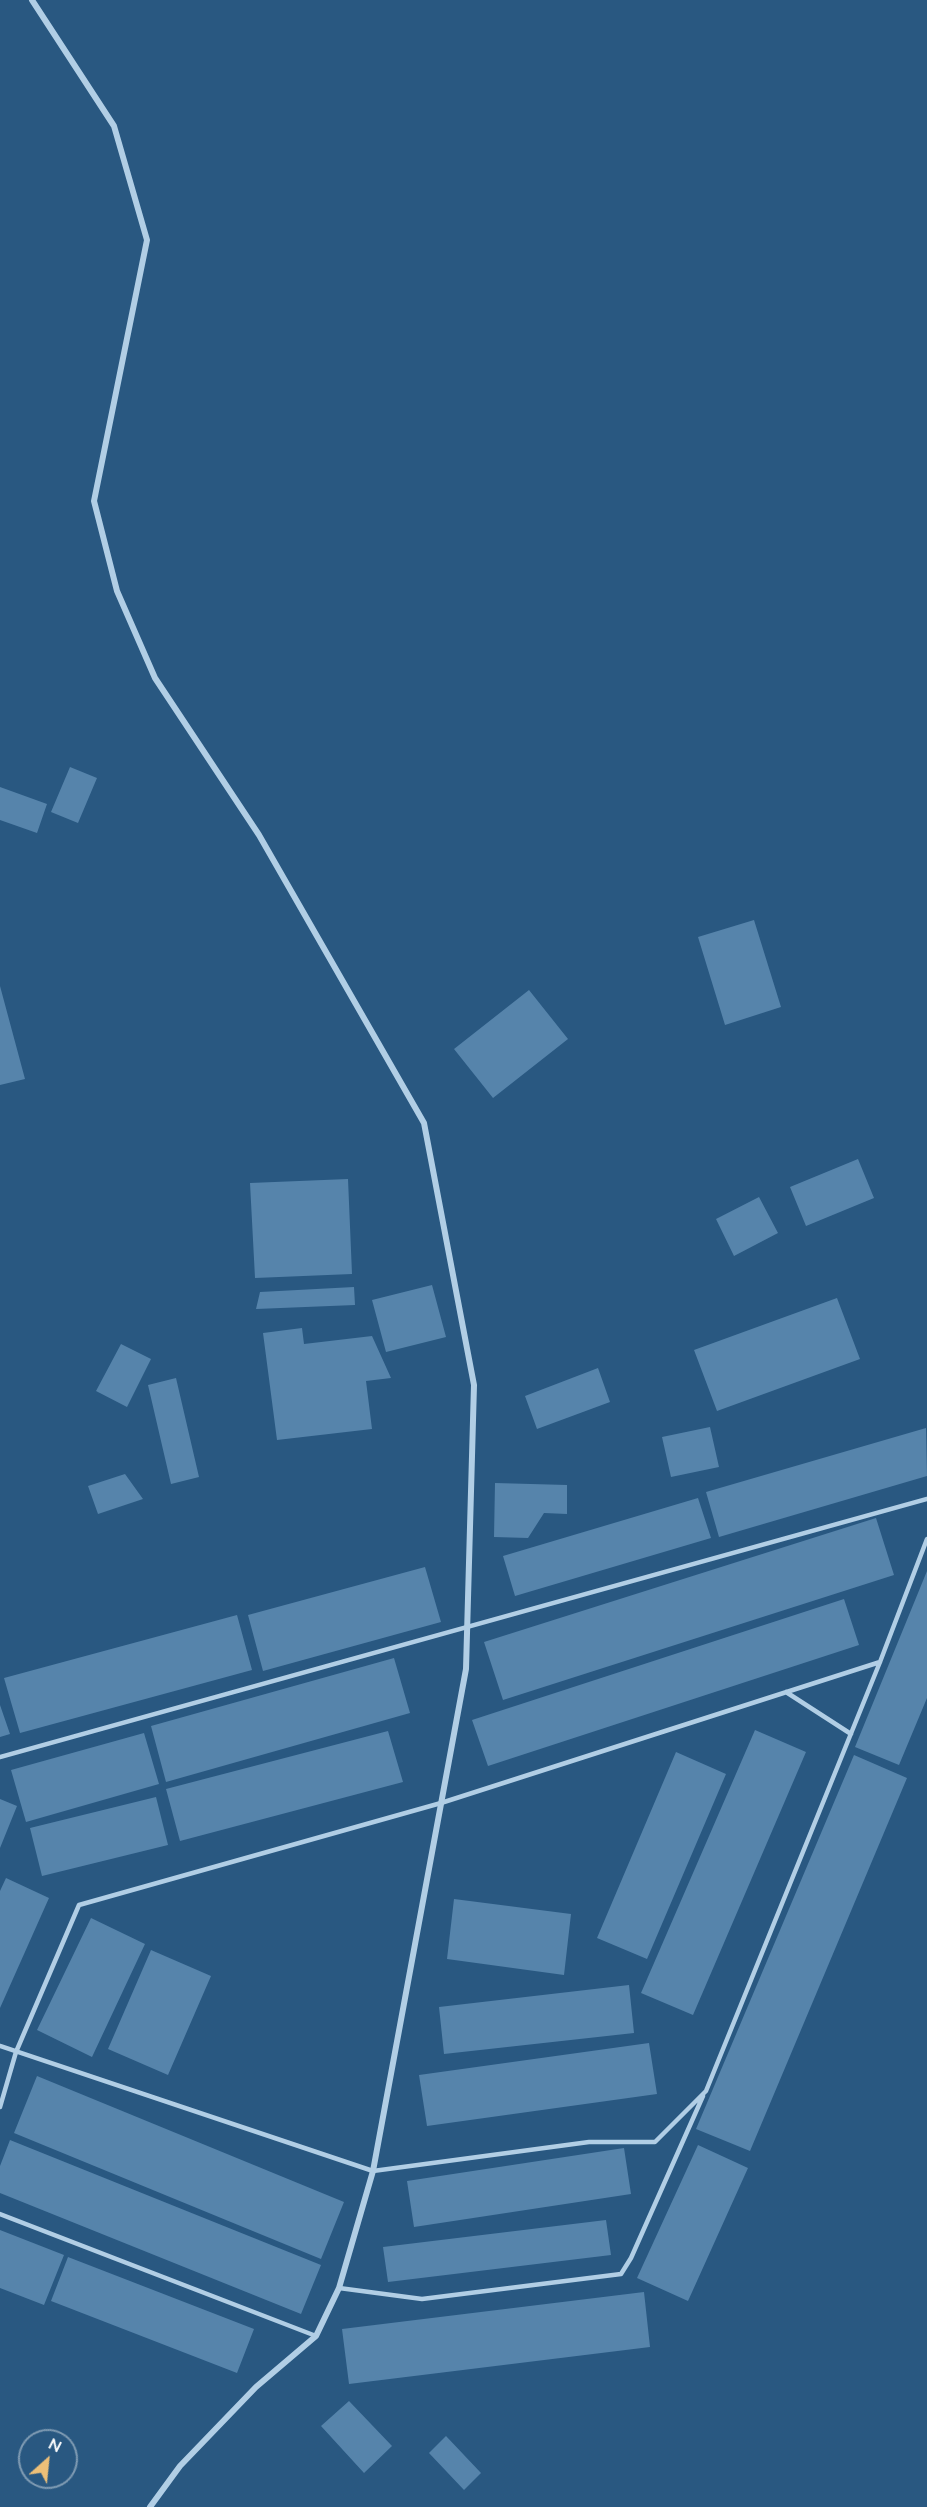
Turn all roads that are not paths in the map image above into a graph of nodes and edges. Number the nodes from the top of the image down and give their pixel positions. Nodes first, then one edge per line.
1 (32, 0) edge
2 (927, 1499) edge
3 (927, 1539) edge
4 (467, 1628) junction
5 (880, 1662) junction
6 (786, 1692) junction
7 (850, 1734) junction
8 (0, 1757) edge
9 (441, 1803) junction
10 (0, 2046) edge
11 (16, 2052) junction
12 (706, 2091) junction
13 (0, 2107) edge
14 (373, 2171) junction
15 (0, 2214) edge
16 (339, 2288) junction
17 (316, 2336) junction
18 (150, 2507) edge

1 - 4 street
2 - 4 lane
3 - 5 lane
4 - 8 lane
4 - 9 street
5 - 6 lane
5 - 7 lane
6 - 7 lane
6 - 9 lane
7 - 12 lane
9 - 11 lane
9 - 14 street
10 - 11 lane
11 - 13 lane
11 - 14 lane
12 - 14 lane
12 - 16 lane
14 - 16 street
15 - 17 lane
16 - 17 street
17 - 18 street

